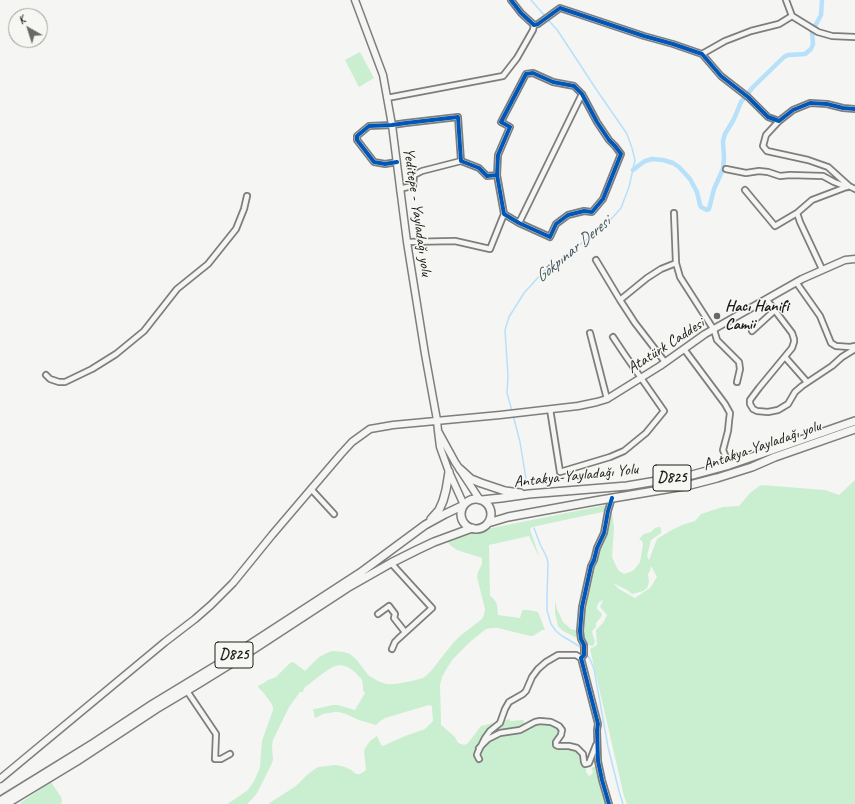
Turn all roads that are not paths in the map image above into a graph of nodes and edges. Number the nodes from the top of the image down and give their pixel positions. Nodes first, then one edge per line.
1 (355, 0) edge
2 (511, 0) edge
3 (786, 0) edge
4 (792, 16) junction
5 (536, 24) junction
6 (855, 37) edge
7 (702, 54) junction
8 (582, 94) junction
9 (387, 98) junction
10 (855, 109) edge
11 (779, 121) junction
12 (392, 125) junction
13 (460, 161) junction
14 (396, 162) junction
15 (726, 169) dead end
16 (497, 175) junction
17 (848, 186) junction
18 (855, 189) edge
19 (745, 190) dead end
20 (400, 191) junction
21 (247, 196) dead end
22 (674, 213) dead end
23 (797, 213) junction
24 (504, 214) junction
25 (519, 223) junction
26 (407, 242) junction
27 (596, 260) dead end
28 (855, 260) edge
29 (676, 263) junction
30 (822, 270) junction
31 (796, 282) junction
32 (620, 300) junction
33 (767, 300) junction
34 (775, 310) junction
35 (714, 330) junction
36 (752, 331) dead end
37 (590, 333) dead end
38 (613, 337) dead end
39 (855, 346) edge
40 (684, 349) junction
41 (855, 349) edge
42 (785, 357) junction
43 (665, 362) junction
44 (46, 375) dead end
45 (641, 378) junction
46 (737, 382) dead end
47 (807, 382) junction
48 (607, 399) junction
49 (550, 409) junction
50 (437, 420) junction
51 (855, 421) edge
52 (855, 429) edge
53 (438, 431) junction
54 (729, 465) junction
55 (460, 469) junction
56 (449, 472) junction
57 (312, 490) junction
58 (528, 494) junction
59 (612, 498) junction
60 (481, 500) junction
61 (464, 505) junction
62 (334, 514) dead end
63 (488, 523) junction
64 (425, 526) junction
65 (472, 528) junction
66 (391, 563) junction
67 (378, 614) dead end
68 (405, 632) junction
69 (392, 649) dead end
70 (583, 657) junction
71 (187, 691) junction
72 (598, 742) junction
73 (479, 748) junction
74 (230, 754) dead end
75 (479, 759) dead end
76 (0, 779) edge
77 (0, 801) edge
78 (6, 804) edge
79 (609, 804) edge

1 - 9 main road, Yeditepe - Yayladağı yolu
2 - 5 street
3 - 4 street
4 - 6 street
4 - 7 street
5 - 7 street
5 - 9 street
7 - 11 street
8 - 16 street
8 - 25 street
8 - 25 street
9 - 12 main road, Yeditepe - Yayladağı yolu
10 - 11 street
11 - 17 street
12 - 13 street
12 - 14 main road, Yeditepe - Yayladağı yolu
12 - 14 street
13 - 16 street
13 - 20 street
14 - 20 main road, Yeditepe - Yayladağı yolu
15 - 17 street
16 - 24 street
17 - 18 street
17 - 23 street
19 - 23 street
20 - 26 main road, Yeditepe - Yayladağı yolu
21 - 44 street
22 - 29 street
23 - 30 street
24 - 25 street
24 - 26 street
26 - 50 main road, Yeditepe - Yayladağı yolu
27 - 32 street
28 - 30 main road, Atatürk Caddesi
29 - 32 street
29 - 35 street
30 - 31 main road, Atatürk Caddesi
31 - 33 main road, Atatürk Caddesi
31 - 39 street
32 - 43 street
33 - 34 street
33 - 35 main road, Atatürk Caddesi
34 - 36 street
34 - 42 street
35 - 40 main road, Atatürk Caddesi
35 - 46 street
37 - 48 street
38 - 45 street
40 - 43 main road, Atatürk Caddesi
40 - 54 street
41 - 47 street
42 - 47 street
42 - 47 street
43 - 45 main road, Atatürk Caddesi
45 - 48 main road, Atatürk Caddesi
45 - 49 street
48 - 49 main road, Atatürk Caddesi
49 - 50 main road, Atatürk Caddesi
50 - 53 main road, Yeditepe - Yayladağı yolu
50 - 57 main road, Atatürk Caddesi
51 - 54 highway, Antakya-Yayladağı Yolu / D825
52 - 59 highway, Antakya-Yayladağı yolu / D825
53 - 55 main road, Yeditepe - Yayladağı yolu
53 - 56 main road, Yeditepe - Yayladağı yolu
54 - 58 highway, Antakya-Yayladağı Yolu / D825
55 - 58 highway
55 - 60 main road, Yeditepe - Yayladağı yolu
56 - 61 main road, Yeditepe - Yayladağı yolu
56 - 64 highway
57 - 62 street
57 - 76 main road, Atatürk Caddesi
58 - 60 highway, Antakya-Yayladağı Yolu / D825
59 - 63 highway, Antakya-Yayladağı yolu / D825
59 - 70 street
60 - 61 highway
60 - 63 highway
61 - 64 highway, D825
61 - 65 highway
63 - 65 highway
64 - 77 highway, D825
65 - 66 highway, D825
66 - 68 street
66 - 71 highway, D825
67 - 68 street
68 - 69 street
70 - 72 street
70 - 73 street
71 - 74 street
71 - 78 highway, D825
72 - 73 street
72 - 79 street
73 - 75 street

